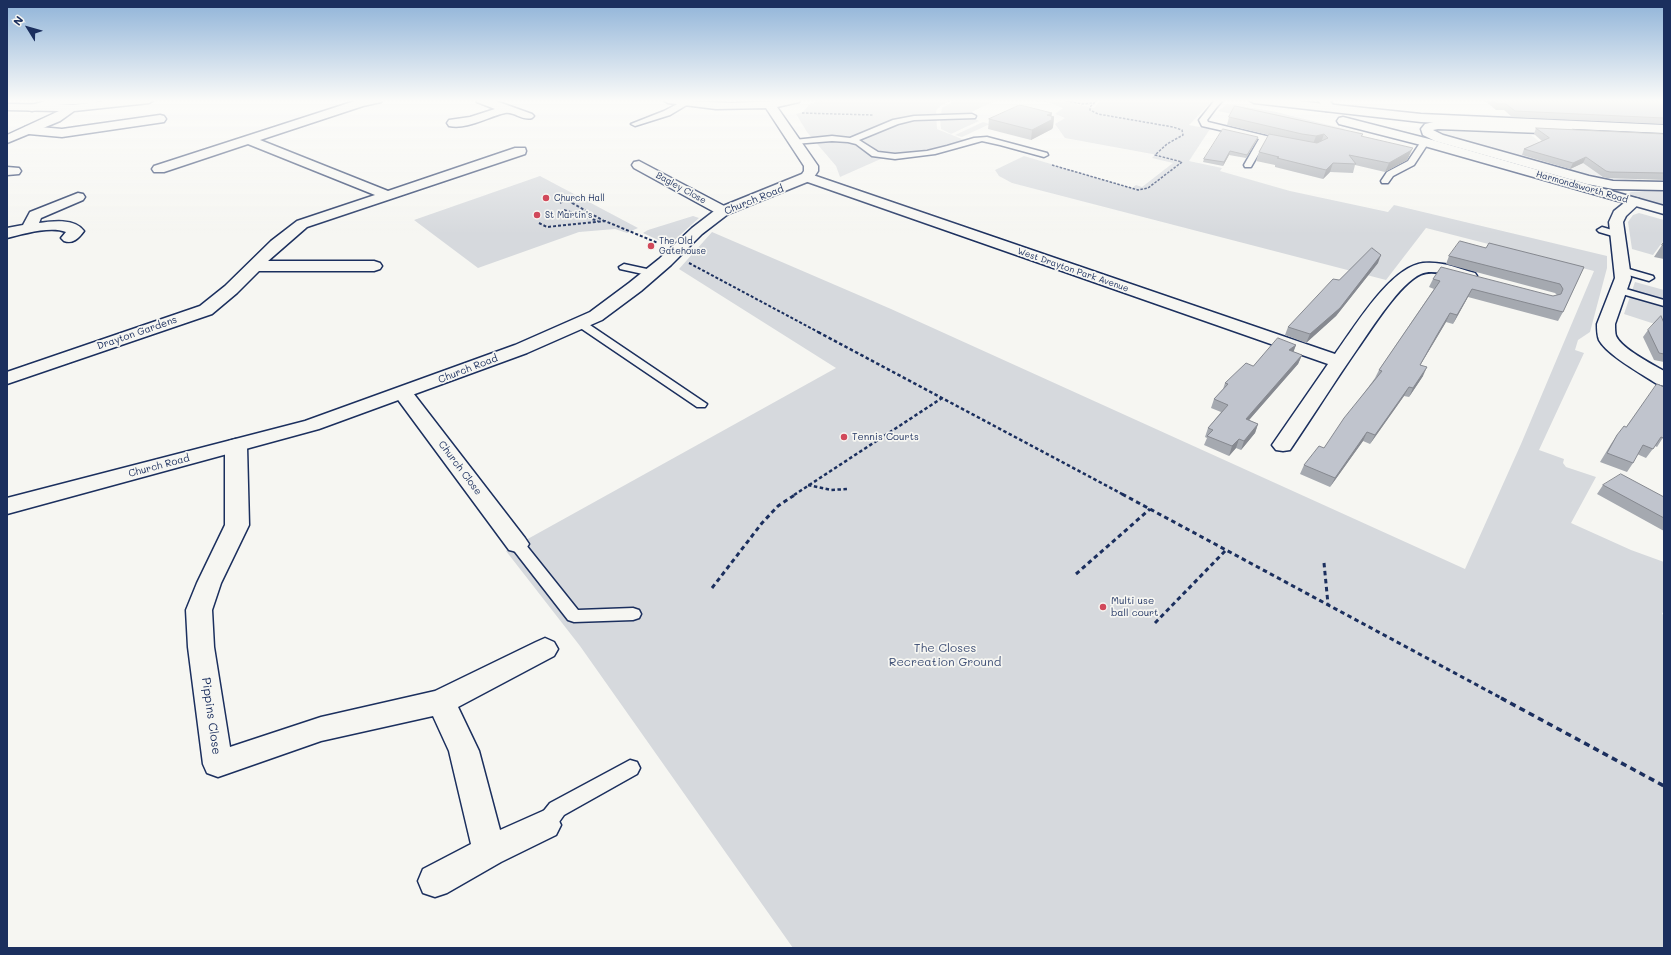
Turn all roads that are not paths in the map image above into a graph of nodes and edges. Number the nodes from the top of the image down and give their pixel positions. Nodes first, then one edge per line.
1 (235, 145) edge
2 (260, 145) edge
3 (796, 145) edge
4 (862, 145) edge
5 (962, 145) edge
6 (1004, 145) edge
7 (1260, 145) edge
8 (1423, 145) edge
9 (1435, 145) edge
10 (1459, 145) edge
11 (520, 151) dead end
12 (1044, 155) dead end
13 (638, 165) dead end
14 (1248, 165) dead end
15 (159, 169) dead end
16 (1557, 176) junction
17 (807, 177) junction
18 (1385, 181) dead end
19 (1664, 186) edge
20 (387, 195) junction
21 (78, 197) dead end
22 (1634, 202) junction
23 (1664, 210) edge
24 (723, 212) junction
25 (29, 228) junction
26 (7, 233) edge
27 (69, 238) dead end
28 (254, 266) junction
29 (374, 266) dead end
30 (624, 267) dead end
31 (1622, 270) junction
32 (652, 273) junction
33 (1649, 278) dead end
34 (1480, 279) edge
35 (1619, 290) junction
36 (1664, 303) edge
37 (580, 323) junction
38 (1339, 362) junction
39 (7, 378) edge
40 (1664, 380) edge
41 (403, 393) junction
42 (701, 404) dead end
43 (1283, 445) dead end
44 (236, 446) junction
45 (7, 506) edge
46 (517, 544) joint
47 (633, 614) dead end
48 (546, 649) dead end
49 (441, 702) junction
50 (630, 768) dead end
51 (545, 825) joint
52 (489, 852) junction
53 (435, 881) dead end

1 - 15 street
2 - 20 street
3 - 17 street
4 - 5 lane
6 - 12 lane
7 - 14 lane
8 - 18 lane
9 - 16 street, Harmondsworth Road
10 - 16 street
11 - 20 street, Drayton Gardens
13 - 24 street, Bagley Close
16 - 19 street
16 - 22 street, Harmondsworth Road
17 - 24 street, Church Road
17 - 38 street, West Drayton Park Avenue
20 - 28 street, Drayton Gardens
21 - 25 street
22 - 23 street, Harmondsworth Road
22 - 31 street
24 - 32 street, Church Road
25 - 26 street
25 - 27 street
28 - 29 street
28 - 39 street, Drayton Gardens
30 - 32 lane
31 - 33 lane
31 - 35 street
32 - 37 street, Church Road
34 - 38 street
35 - 36 lane
35 - 40 street
37 - 41 street, Church Road
37 - 42 lane
38 - 43 street
41 - 44 street, Church Road
41 - 46 street, Church Close
44 - 45 street, Church Road
44 - 49 street, Pippins Close
46 - 47 lane
48 - 49 street, Pippins Close
49 - 52 street
50 - 51 lane
51 - 52 street
52 - 53 street

